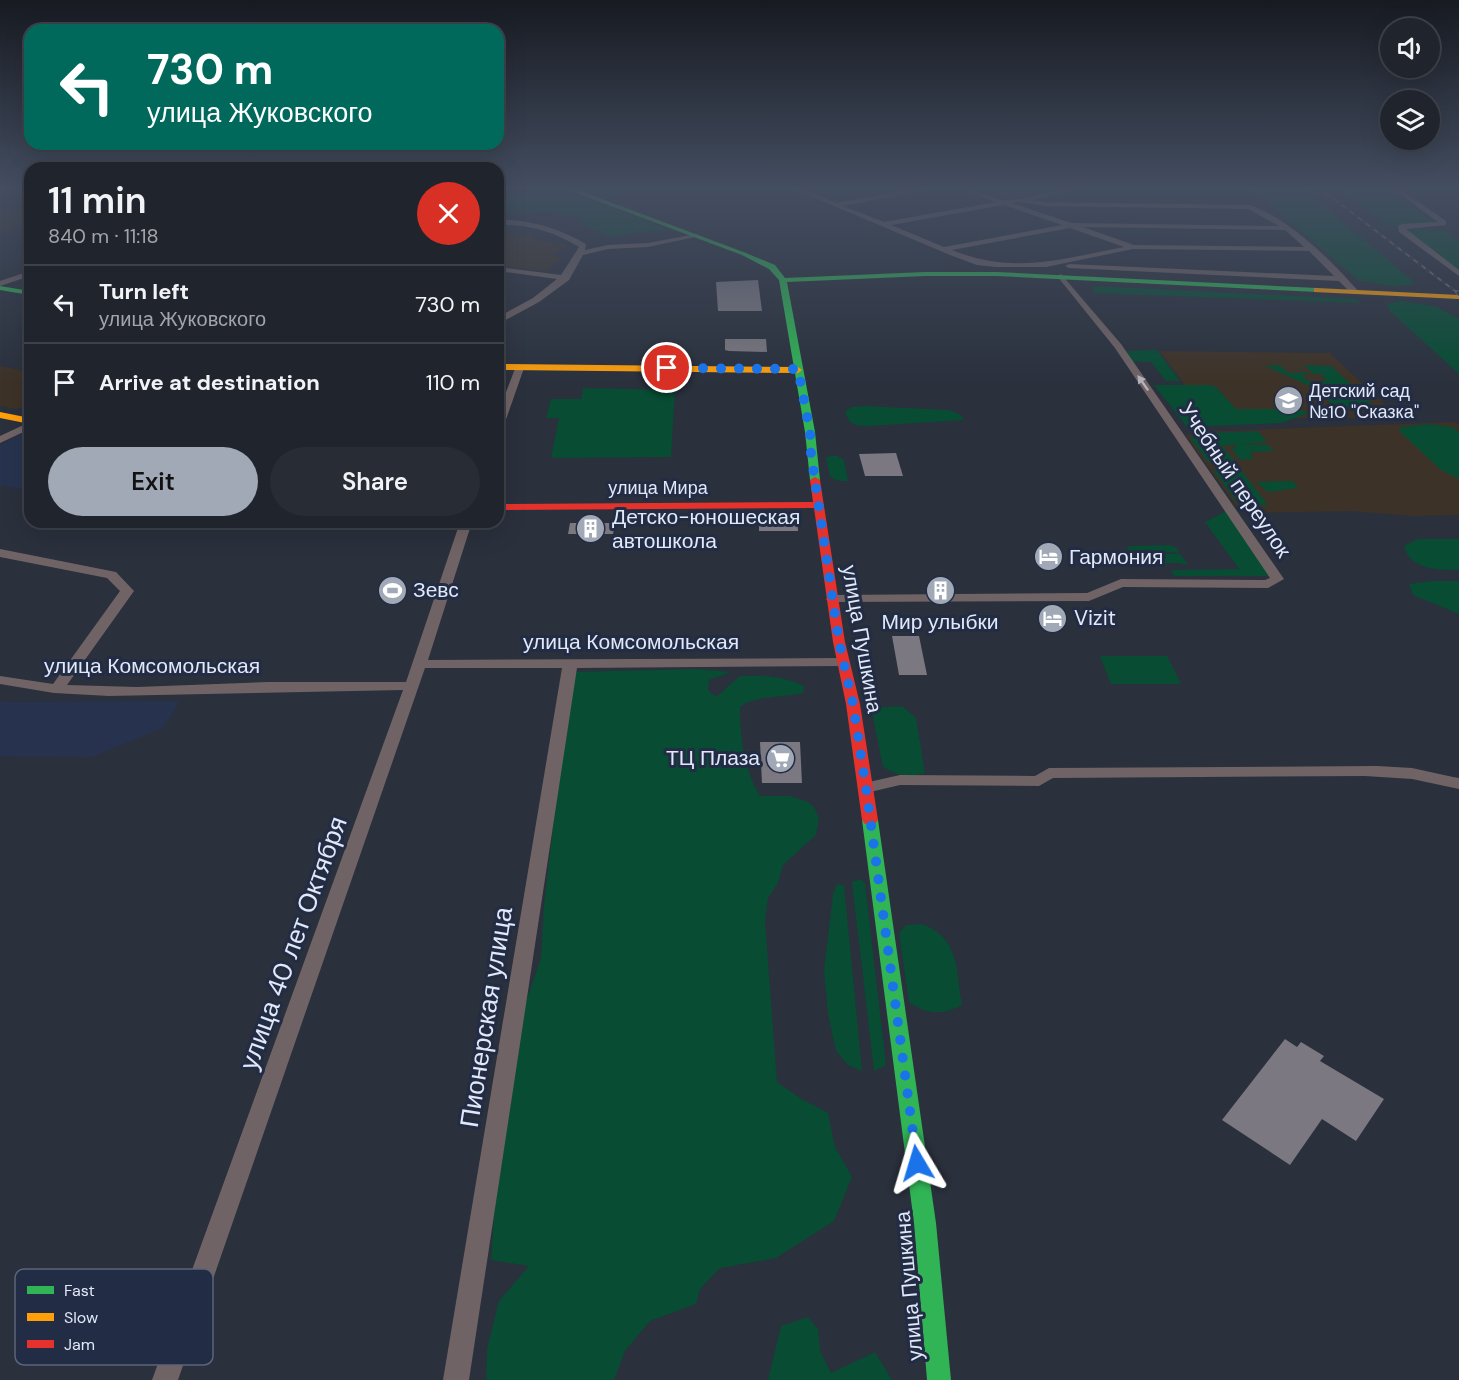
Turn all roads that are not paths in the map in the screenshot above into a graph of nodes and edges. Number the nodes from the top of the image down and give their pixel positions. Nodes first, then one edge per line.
1 (580, 254) edge
2 (744, 254) edge
3 (957, 254) edge
4 (1097, 254) edge
5 (1315, 254) edge
6 (1434, 254) edge
7 (1046, 265) junction
8 (996, 269) junction
9 (504, 270) edge
10 (1459, 274) edge
11 (24, 276) edge
12 (1061, 276) junction
13 (566, 278) junction
14 (1341, 279) junction
15 (783, 280) junction
16 (0, 286) edge
17 (24, 292) edge
18 (1355, 292) junction
19 (1459, 297) edge
20 (504, 318) edge
21 (504, 367) edge
22 (519, 368) junction
23 (798, 369) junction
24 (504, 411) edge
25 (0, 415) edge
26 (24, 421) edge
27 (24, 426) edge
28 (0, 440) edge
29 (819, 505) junction
30 (504, 507) edge
31 (464, 528) edge
32 (0, 553) edge
33 (833, 599) junction
34 (843, 662) junction
35 (570, 663) junction
36 (420, 664) junction
37 (0, 680) edge
38 (412, 686) junction
39 (57, 689) junction
40 (1459, 784) edge
41 (866, 788) junction
42 (205, 1269) edge
43 (170, 1365) edge
44 (165, 1380) edge
45 (456, 1380) edge
46 (939, 1380) edge

1 - 13 street
2 - 15 main road
3 - 8 street
4 - 7 street
5 - 14 street
6 - 10 street
7 - 8 street
7 - 14 street
8 - 12 main road
8 - 15 main road
9 - 13 street
11 - 16 street
12 - 18 main road
33 -> 12 street, Учебный переулок
13 - 20 street
14 - 18 street
15 - 23 main road, улица Пушкина
16 - 17 main road
18 - 19 main road
21 - 22 main road
22 - 23 main road
22 - 24 street
23 - 29 main road, улица Пушкина
25 - 26 main road
27 - 28 street
29 - 30 main road, улица Мира
29 - 33 main road, улица Пушкина
31 - 36 street, улица 40 лет Октября
32 - 39 street
33 - 34 main road, улица Пушкина
34 - 35 street, улица Комсомольская
34 - 41 main road, улица Пушкина
35 - 36 street, улица Комсомольская
35 - 45 street, Пионерская улица
36 - 38 street, улица 40 лет Октября
37 - 39 street, улица Комсомольская
38 - 39 street, улица Комсомольская
38 - 42 street, улица 40 лет Октября
40 - 41 street
41 - 46 main road, улица Пушкина
43 - 44 street, улица 40 лет Октября

